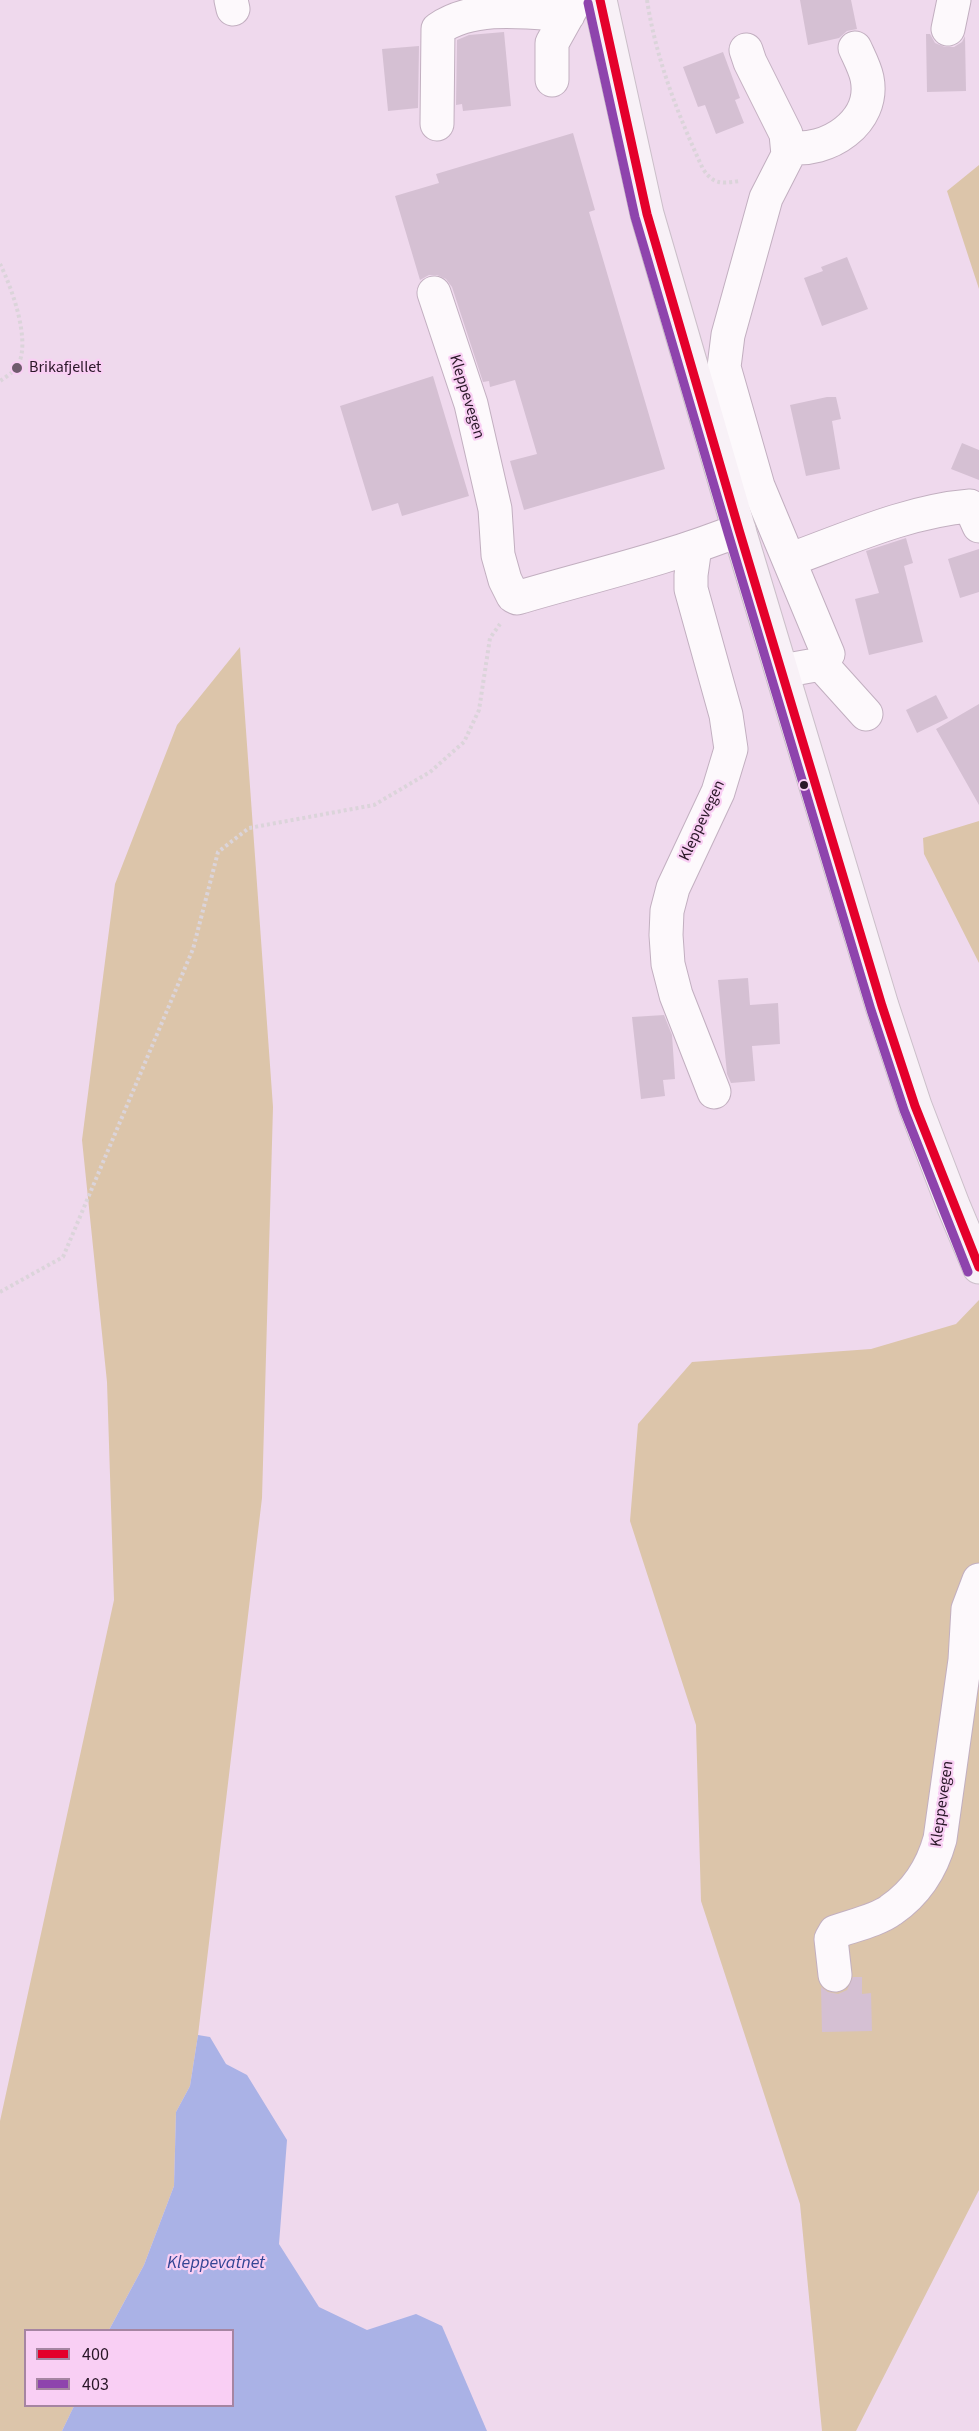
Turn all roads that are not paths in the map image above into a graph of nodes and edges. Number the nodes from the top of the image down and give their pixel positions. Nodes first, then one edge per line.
1 (600, 0) edge
2 (572, 8) edge
3 (855, 48) dead end
4 (746, 50) dead end
5 (552, 80) dead end
6 (437, 124) dead end
7 (788, 147) junction
8 (434, 293) dead end
9 (979, 526) edge
10 (739, 530) junction
11 (695, 547) junction
12 (789, 560) junction
13 (821, 664) junction
14 (782, 671) junction
15 (866, 714) dead end
16 (714, 1092) dead end
17 (979, 1267) edge
18 (979, 1580) edge
19 (834, 1975) dead end

1 - 10 main road
2 - 5 lane
2 - 6 lane
3 - 7 lane
4 - 7 lane
7 - 12 lane
8 - 11 lane, Kleppevegen
9 - 12 lane
10 - 11 lane
10 - 14 main road
11 - 16 lane, Kleppevegen
12 - 13 lane
13 - 14 lane
13 - 15 lane
14 - 17 main road
18 - 19 lane, Kleppevegen

